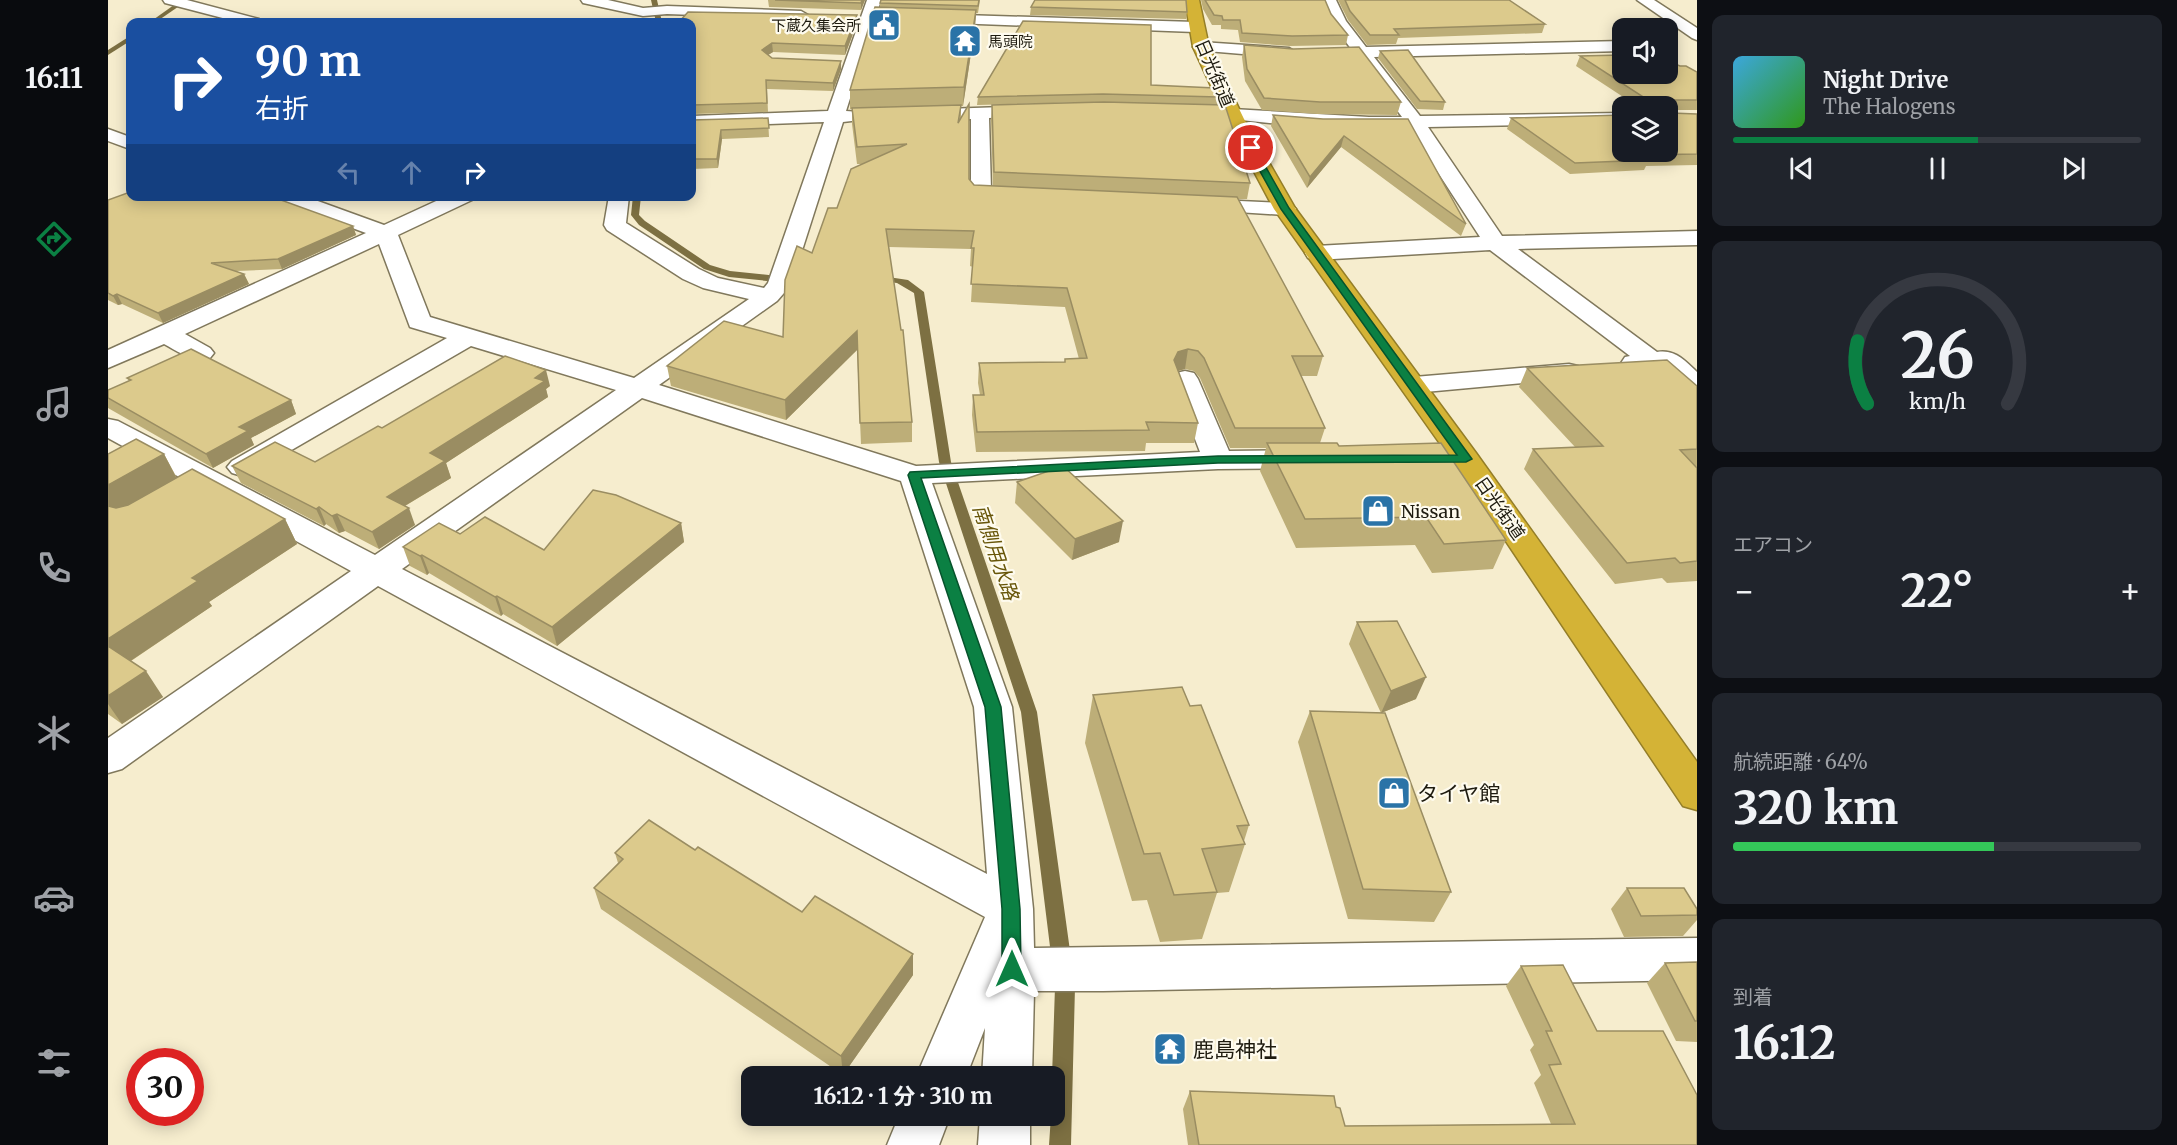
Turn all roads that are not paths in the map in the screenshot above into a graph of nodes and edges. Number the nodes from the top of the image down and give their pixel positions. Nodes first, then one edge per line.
1 (170, 0) edge
2 (588, 0) edge
3 (1192, 0) edge
4 (1329, 0) edge
5 (1644, 0) edge
6 (645, 11) edge
7 (869, 13) edge
8 (820, 15) edge
9 (237, 18) edge
10 (916, 18) edge
11 (1198, 37) junction
12 (1694, 42) edge
13 (1612, 46) edge
14 (1342, 52) edge
15 (1363, 52) junction
16 (1300, 53) edge
17 (1058, 111) edge
18 (1173, 111) edge
19 (980, 113) junction
20 (1232, 113) junction
21 (901, 115) edge
22 (867, 116) edge
23 (833, 117) junction
24 (1612, 118) edge
25 (1538, 120) junction
26 (696, 121) edge
27 (1415, 122) junction
28 (108, 135) edge
29 (1562, 138) edge
30 (126, 142) edge
31 (1040, 198) edge
32 (297, 201) edge
33 (454, 201) edge
34 (618, 201) edge
35 (1183, 204) edge
36 (1285, 209) junction
37 (386, 233) junction
38 (1697, 238) edge
39 (1495, 243) junction
40 (1316, 253) junction
41 (777, 283) junction
42 (165, 334) junction
43 (468, 337) junction
44 (201, 353) edge
45 (108, 360) edge
46 (1652, 360) junction
47 (1185, 378) dead end
48 (1414, 385) junction
49 (1697, 386) edge
50 (640, 387) junction
51 (108, 427) edge
52 (1334, 459) edge
53 (1218, 460) junction
54 (925, 474) junction
55 (199, 485) junction
56 (376, 569) junction
57 (108, 758) edge
58 (1697, 794) edge
59 (1011, 909) junction
60 (1697, 959) edge
61 (1028, 969) junction
62 (946, 1066) edge
63 (1009, 1066) edge
64 (921, 1126) edge
65 (1005, 1126) edge
66 (913, 1145) edge
67 (1004, 1145) edge

1 - 9 street
2 - 6 street
3 - 11 highway, 日光街道
4 - 15 street
5 - 12 street
6 - 8 street
7 - 23 street
10 - 11 street
11 - 16 street
11 - 20 highway, 日光街道
13 - 15 street
14 - 15 street
15 - 27 street
17 - 19 street
18 - 20 street
19 - 21 street
19 - 31 street
20 - 27 street
20 - 36 highway, 日光街道
22 - 23 street
23 - 26 street
23 - 41 street
24 - 25 street
25 - 27 street
25 - 29 street
27 - 39 street
28 - 30 street
32 - 37 street
33 - 37 street
34 - 41 street
35 - 36 street
36 - 40 highway, 日光街道
37 - 42 street
37 - 43 street
38 - 39 street
39 - 40 street
39 - 46 street
40 - 48 highway, 日光街道
41 - 50 street
42 - 44 street
42 - 45 street
43 - 50 street
43 - 55 street
46 - 48 street
46 - 49 street
47 - 53 street
48 - 58 highway, 日光街道
50 - 54 street
50 - 56 street
51 - 55 street
52 - 53 street
53 - 54 street
54 - 59 street
55 - 56 street
56 - 57 street
56 - 59 street
59 - 61 street
59 - 62 street
60 - 61 street
61 - 63 street
64 - 66 street
65 - 67 street

